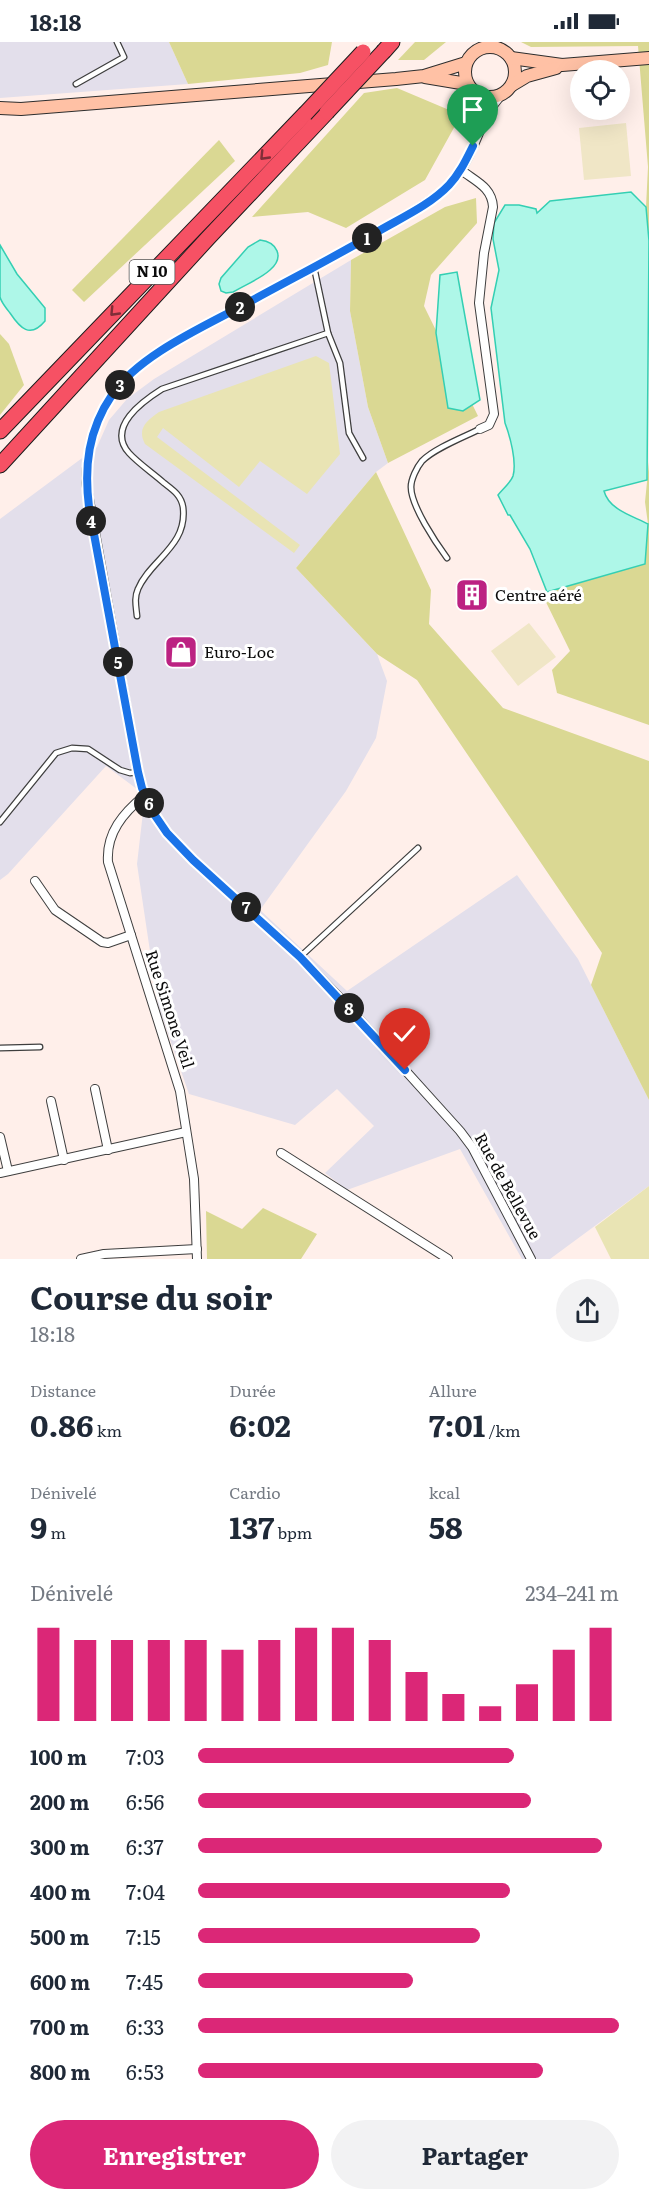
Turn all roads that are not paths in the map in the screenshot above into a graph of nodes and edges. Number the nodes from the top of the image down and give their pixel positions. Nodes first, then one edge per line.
1 (117, 42) edge
2 (378, 47) edge
3 (512, 58) junction
4 (649, 58) edge
5 (466, 63) junction
6 (562, 65) junction
7 (424, 76) junction
8 (76, 84) dead end
9 (512, 84) junction
10 (469, 87) junction
11 (502, 94) junction
12 (0, 108) edge
13 (21, 109) junction
14 (0, 115) edge
15 (479, 129) junction
16 (461, 170) junction
17 (208, 238) junction
18 (314, 267) junction
19 (328, 333) junction
20 (480, 429) joint
21 (0, 431) edge
22 (0, 451) edge
23 (363, 458) dead end
24 (0, 465) edge
25 (447, 558) dead end
26 (137, 616) dead end
27 (138, 772) junction
28 (145, 795) junction
29 (0, 822) edge
30 (418, 848) dead end
31 (35, 881) dead end
32 (131, 935) junction
33 (300, 957) junction
34 (40, 1047) dead end
35 (0, 1048) edge
36 (95, 1089) dead end
37 (51, 1101) dead end
38 (186, 1132) junction
39 (0, 1137) edge
40 (108, 1150) junction
41 (281, 1153) dead end
42 (64, 1160) junction
43 (4, 1172) edge
44 (197, 1254) edge
45 (81, 1259) edge
46 (448, 1259) edge
47 (531, 1259) edge

1 - 8 lane
2 - 17 highway, N 10, bridge
2 -> 21 highway, N 10, bridge
3 - 5 street
3 - 6 street
3 - 9 street
4 - 6 street
5 - 7 street
5 - 10 street
6 - 9 street
7 - 10 street
7 - 13 street
9 - 11 street
10 - 11 street
10 - 15 street
11 - 15 street, Rue de Bellevue
12 - 13 street
13 - 14 street
15 - 16 street, Rue de Bellevue
16 - 18 street, Rue de Bellevue
16 - 20 street
17 - 22 highway, N 10
17 - 24 highway
18 - 19 lane
18 - 27 street, Rue de Bellevue
19 - 23 lane
19 - 26 lane
20 - 25 lane
27 - 28 street, Rue de Bellevue
27 - 29 lane
28 - 32 street, Rue Simone Veil
28 - 33 street, Rue de Bellevue
30 - 33 lane
31 - 32 street
32 - 38 street, Rue Simone Veil
33 - 47 street, Rue de Bellevue
34 - 35 lane
36 - 40 street
37 - 42 street
38 - 40 street
38 - 44 street, Rue Simone Veil
39 - 43 street
40 - 42 street
41 - 46 street
42 - 43 street
44 - 45 street

